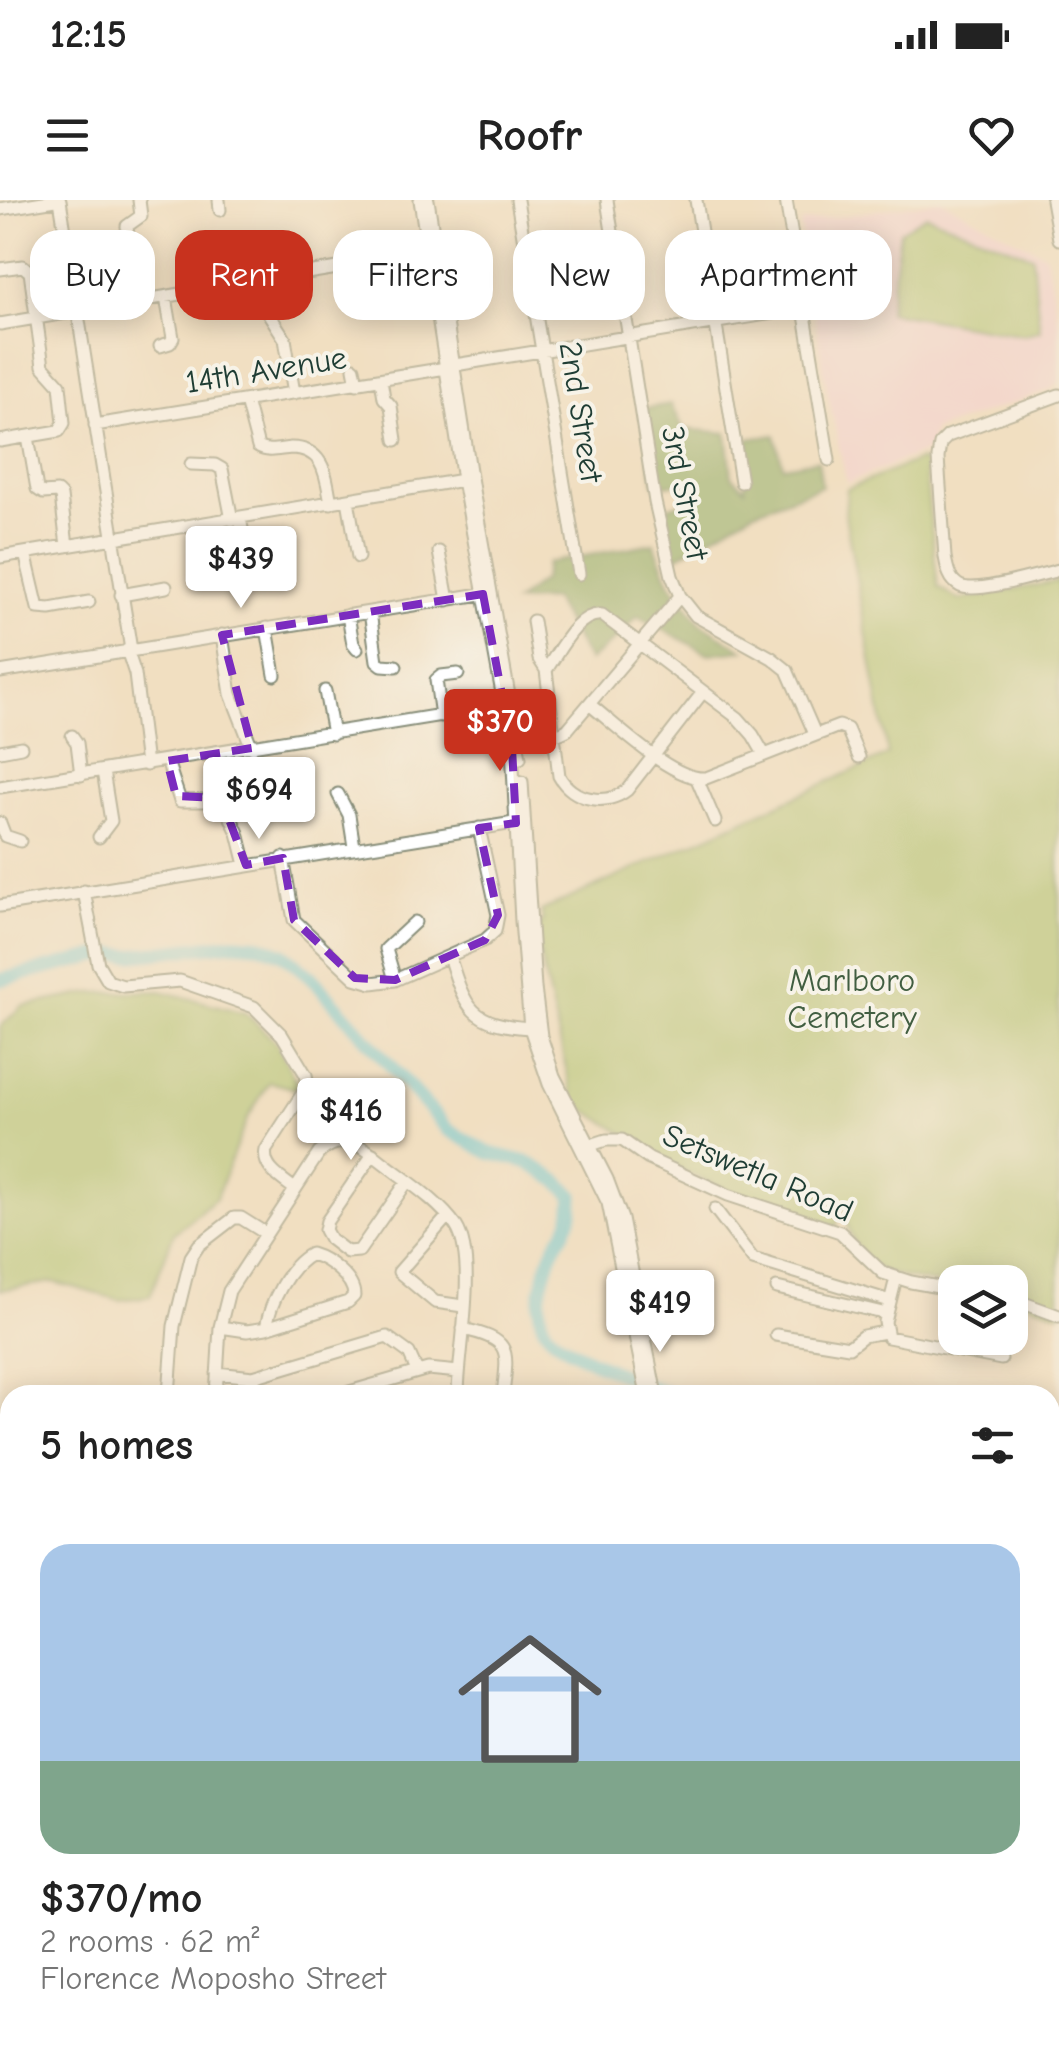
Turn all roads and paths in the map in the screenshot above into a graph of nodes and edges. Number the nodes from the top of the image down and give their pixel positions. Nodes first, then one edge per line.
1 (58, 200) edge
2 (139, 200) edge
3 (420, 200) edge
4 (428, 200) edge
5 (518, 200) edge
6 (607, 200) edge
7 (696, 200) edge
8 (786, 200) edge
9 (1052, 200) edge
10 (0, 209) edge
11 (63, 230) edge
12 (127, 230) edge
13 (425, 230) edge
14 (791, 230) edge
15 (1059, 239) edge
16 (0, 270) edge
17 (30, 281) edge
18 (175, 295) edge
19 (166, 296) junction
20 (155, 298) edge
21 (30, 319) edge
22 (36, 320) edge
23 (77, 320) edge
24 (271, 320) edge
25 (442, 320) edge
26 (729, 320) edge
27 (806, 320) edge
28 (717, 322) junction
29 (0, 324) edge
30 (629, 336) junction
31 (160, 346) dead end
32 (543, 350) junction
33 (451, 366) junction
34 (354, 368) dead end
35 (381, 380) junction
36 (357, 384) junction
37 (294, 394) junction
38 (1059, 395) edge
39 (246, 400) junction
40 (94, 425) junction
41 (28, 437) junction
42 (396, 440) dead end
43 (0, 441) edge
44 (830, 460) dead end
45 (191, 464) dead end
46 (463, 480) junction
47 (741, 482) dead end
48 (348, 500) junction
49 (330, 503) junction
50 (236, 519) junction
51 (112, 537) junction
52 (67, 546) junction
53 (439, 552) dead end
54 (25, 553) junction
55 (0, 557) edge
56 (358, 557) dead end
57 (1059, 570) edge
58 (579, 574) dead end
59 (251, 576) dead end
60 (166, 587) dead end
61 (487, 593) junction
62 (121, 594) junction
63 (680, 596) junction
64 (448, 600) junction
65 (89, 602) dead end
66 (370, 612) junction
67 (348, 615) junction
68 (533, 621) dead end
69 (267, 628) junction
70 (222, 636) junction
71 (639, 643) junction
72 (357, 649) dead end
73 (129, 650) junction
74 (396, 666) dead end
75 (546, 670) junction
76 (0, 672) edge
77 (458, 674) dead end
78 (276, 675) dead end
79 (325, 691) dead end
80 (703, 692) junction
81 (589, 704) junction
82 (508, 705) junction
83 (441, 716) junction
84 (332, 734) junction
85 (815, 734) junction
86 (72, 736) dead end
87 (554, 736) junction
88 (518, 738) junction
89 (21, 747) dead end
90 (252, 748) junction
91 (0, 751) edge
92 (764, 754) junction
93 (654, 755) junction
94 (859, 757) dead end
95 (168, 761) junction
96 (146, 765) junction
97 (104, 771) junction
98 (81, 775) junction
99 (697, 779) junction
100 (1, 783) edge
101 (338, 794) dead end
102 (520, 822) junction
103 (715, 822) dead end
104 (0, 823) edge
105 (478, 828) junction
106 (100, 837) dead end
107 (20, 841) dead end
108 (354, 847) junction
109 (283, 858) junction
110 (246, 865) junction
111 (84, 891) junction
112 (0, 906) edge
113 (415, 922) dead end
114 (450, 956) junction
115 (396, 980) junction
116 (530, 1028) junction
117 (590, 1146) junction
118 (373, 1154) junction
119 (408, 1182) junction
120 (296, 1189) junction
121 (715, 1208) dead end
122 (448, 1216) junction
123 (266, 1233) junction
124 (623, 1246) junction
125 (896, 1278) junction
126 (938, 1287) edge
127 (777, 1288) dead end
128 (1028, 1305) edge
129 (463, 1306) junction
130 (888, 1307) junction
131 (1059, 1316) edge
132 (638, 1326) junction
133 (220, 1327) junction
134 (266, 1328) junction
135 (463, 1329) junction
136 (884, 1332) junction
137 (776, 1335) dead end
138 (1000, 1359) dead end
139 (418, 1371) junction
140 (459, 1372) junction
141 (217, 1373) junction
142 (253, 1378) junction
143 (169, 1385) edge
144 (216, 1385) edge
145 (255, 1385) edge
146 (372, 1385) edge
147 (458, 1385) edge
148 (504, 1385) edge
149 (647, 1385) edge
150 (653, 1385) edge

1 - 10 street
1 - 11 street
2 - 12 street
3 - 13 street
4 - 33 street
5 - 32 street, 2nd Street
6 - 30 street, 3rd Street
7 - 28 street
8 - 14 street
9 - 15 street
16 - 17 street
18 - 19 street
19 - 20 street
19 - 31 street
21 - 29 street
22 - 41 street
23 - 40 street
24 - 37 street
25 - 33 street
26 - 28 street, 14th Avenue
27 - 44 street
28 - 30 street, 14th Avenue
28 - 47 street
30 - 32 street, 14th Avenue
30 - 63 street, 3rd Street
32 - 33 street, 14th Avenue
32 - 58 street, 2nd Street
33 - 35 street, 14th Avenue
33 - 46 street
33 - 61 street
34 - 36 street
35 - 36 street, 14th Avenue
35 - 42 street
36 - 37 street, 14th Avenue
37 - 39 street, 14th Avenue
38 - 57 street
39 - 40 street, 14th Avenue
39 - 49 street
40 - 51 street
41 - 43 street
41 - 52 street
45 - 50 street
46 - 48 street
46 - 61 street
48 - 49 street
48 - 56 street
49 - 50 street
50 - 51 street
50 - 59 street
51 - 52 street
51 - 62 street
52 - 54 street
53 - 64 street
54 - 55 street
54 - 65 street
60 - 62 street
61 - 64 street
61 - 82 street
62 - 73 street
63 - 71 street
63 - 85 street, 3rd Street
64 - 66 street
66 - 67 street
66 - 74 street
67 - 69 street
67 - 72 street
68 - 75 street
69 - 70 street
69 - 78 street
70 - 73 street
70 - 90 street
71 - 75 street
71 - 80 street
71 - 81 street
73 - 76 street
73 - 96 street
75 - 87 street
77 - 83 street
79 - 84 street
80 - 92 street
80 - 93 street
81 - 87 street
81 - 93 street
82 - 83 street
82 - 88 street
82 - 102 street
83 - 84 street
84 - 90 street
85 - 92 street
85 - 94 street
86 - 98 street
87 - 88 street
87 - 93 street
88 - 102 street
89 - 91 street
90 - 95 street
92 - 99 street
93 - 99 street
95 - 96 street
95 - 110 street
96 - 97 street
97 - 98 street
97 - 106 street
98 - 100 street
99 - 103 street
101 - 108 street
102 - 105 street
102 - 116 street
102 - 117 street
104 - 107 street
105 - 108 street
105 - 114 street
108 - 109 street
109 - 110 street
109 - 115 street
110 - 111 street
111 - 112 street
111 - 120 street
113 - 115 street
114 - 115 street
114 - 116 street
116 - 124 street
117 - 124 street
117 - 125 street, Setswetla Road
118 - 119 street
118 - 119 street
118 - 120 street
119 - 122 street
120 - 123 street
121 - 130 street
122 - 129 street
122 - 129 street
123 - 133 street
123 - 143 street
124 - 132 street
125 - 126 street, Setswetla Road
125 - 130 street
127 - 130 street
128 - 131 street
129 - 135 street
130 - 136 street
132 - 149 street
132 - 150 street
133 - 134 street
133 - 141 street
134 - 134 street
135 - 140 street
135 - 148 street
136 - 137 street
136 - 138 street
139 - 140 street
139 - 142 street
139 - 146 street
140 - 147 street
141 - 142 street
141 - 144 street
142 - 145 street

